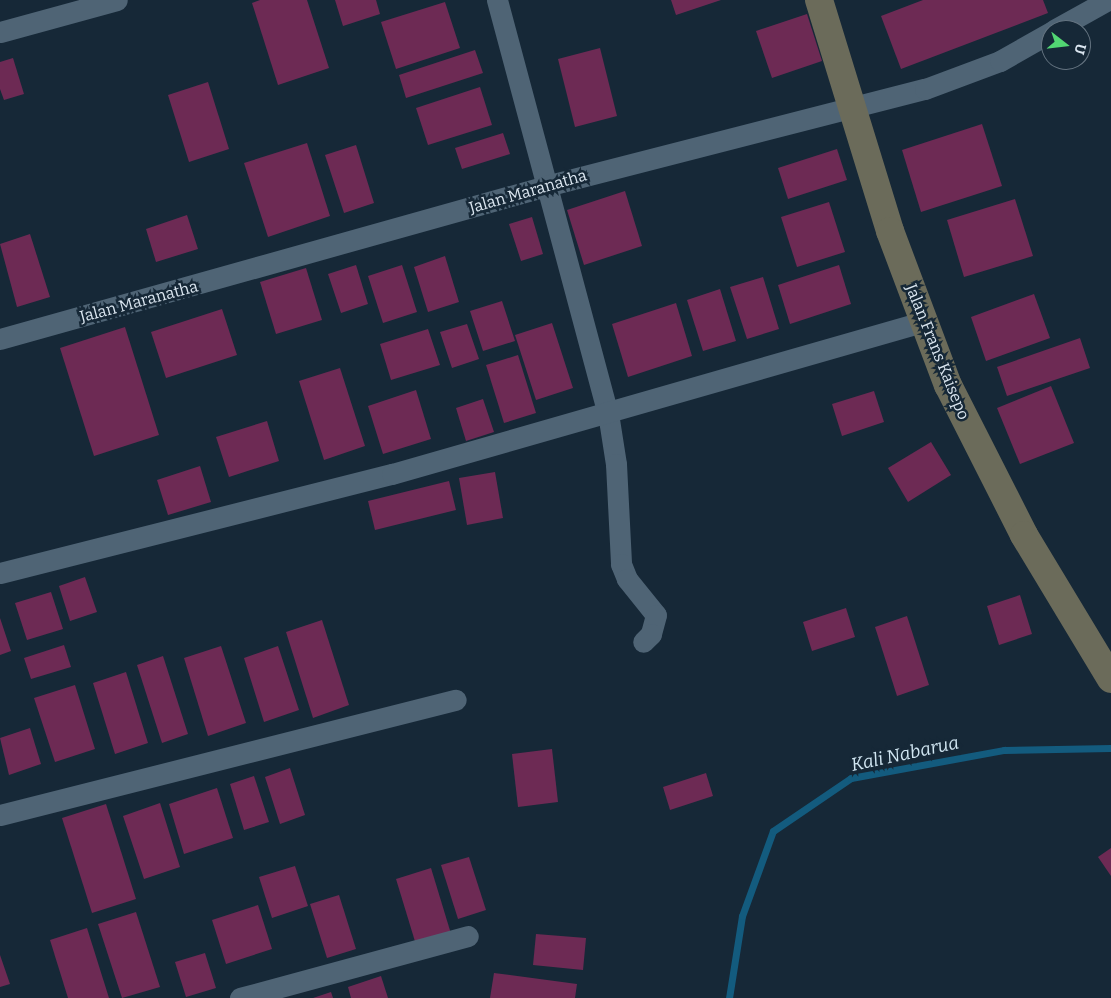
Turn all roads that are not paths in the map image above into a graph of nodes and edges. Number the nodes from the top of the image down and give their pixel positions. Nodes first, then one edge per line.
1 (117, 0) edge
2 (497, 0) edge
3 (819, 0) edge
4 (1108, 0) edge
5 (1072, 20) edge
6 (0, 32) edge
7 (1041, 37) edge
8 (853, 107) junction
9 (546, 186) junction
10 (922, 322) junction
11 (0, 339) edge
12 (608, 413) junction
13 (0, 573) edge
14 (643, 642) dead end
15 (1111, 679) edge
16 (456, 700) dead end
17 (0, 815) edge
18 (468, 936) dead end
19 (240, 998) edge

1 - 6 street
2 - 9 street
3 - 8 street, Jalan Frans Kaisepo
4 - 5 street
7 - 8 street, Jalan Maranatha
8 - 9 street, Jalan Maranatha
8 - 10 street, Jalan Frans Kaisepo
9 - 11 street, Jalan Maranatha
9 - 12 street
10 - 12 street
10 - 15 street, Jalan Frans Kaisepo
12 - 13 street
12 - 14 street
16 - 17 street
18 - 19 street

